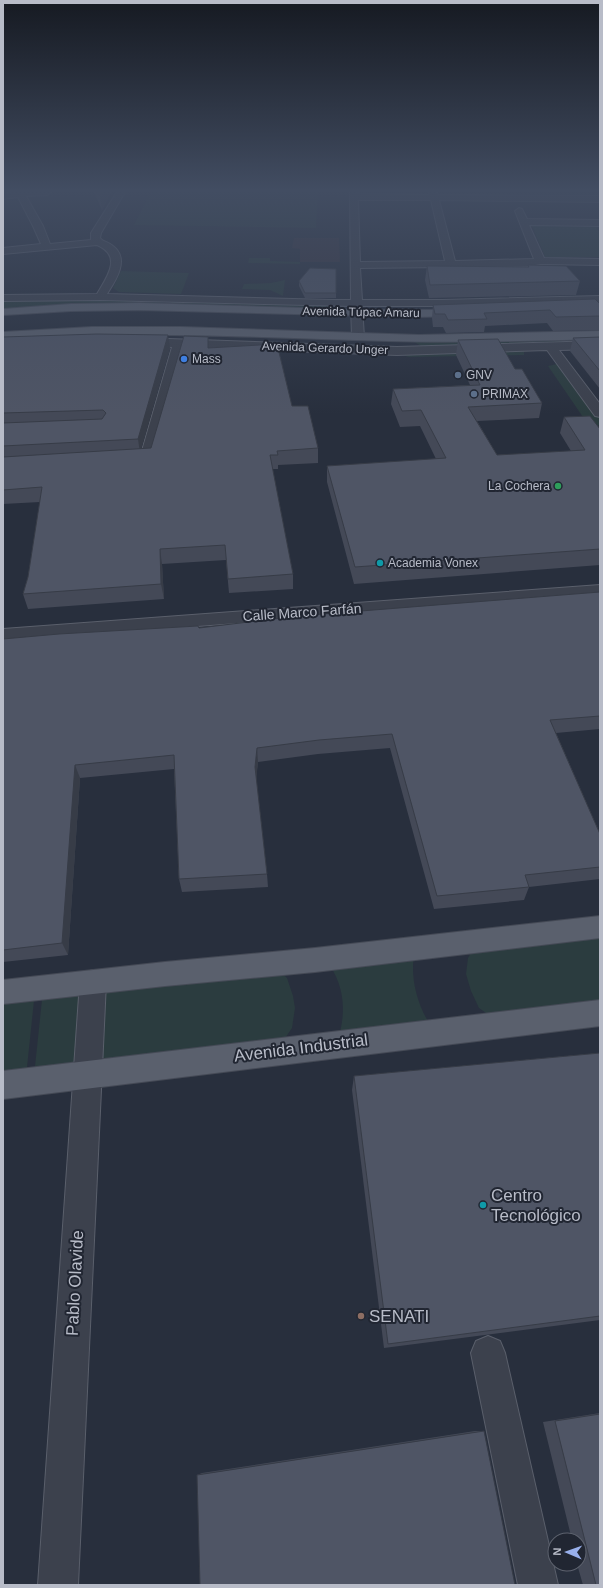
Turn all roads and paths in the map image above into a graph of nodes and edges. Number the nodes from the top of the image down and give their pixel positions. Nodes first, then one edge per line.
1 (116, 266) edge
2 (355, 266) edge
3 (100, 297) junction
4 (3, 298) edge
5 (600, 299) edge
6 (166, 302) junction
7 (600, 307) edge
8 (356, 308) junction
9 (3, 311) edge
10 (293, 311) junction
11 (281, 334) junction
12 (597, 335) edge
13 (7, 336) edge
14 (358, 337) junction
15 (179, 343) junction
16 (3, 345) edge
17 (600, 345) edge
18 (551, 347) junction
19 (600, 413) edge
20 (117, 459) edge
21 (600, 590) edge
22 (3, 635) edge
23 (600, 927) edge
24 (93, 982) junction
25 (3, 992) edge
26 (600, 1013) edge
27 (86, 1075) junction
28 (3, 1084) edge
29 (488, 1353) edge
30 (58, 1585) edge
31 (538, 1585) edge

1 - 3 street
2 - 8 street
3 - 4 street
3 - 6 street
5 - 8 street
6 - 8 street
6 - 9 main road, Avenida Túpac Amaru
6 - 10 main road, Avenida Túpac Amaru
7 - 8 main road, Avenida Túpac Amaru
8 - 10 main road, Avenida Túpac Amaru
8 - 14 street
10 - 11 main road
11 - 13 main road, Avenida Túpac Amaru
11 - 14 main road, Avenida Túpac Amaru
12 - 14 main road, Avenida Túpac Amaru
15 - 16 street, Avenida Gerardo Unger
15 - 18 street, Avenida Gerardo Unger
15 - 20 street
17 - 18 street, Avenida Gerardo Unger
18 - 19 street
21 - 22 street, Calle Marco Farfán
23 - 24 main road
24 - 25 main road
24 - 27 street, Pablo Olavide
26 - 27 main road, Avenida Industrial
27 - 28 main road, Avenida Industrial
27 - 30 street, Pablo Olavide
29 - 31 street

